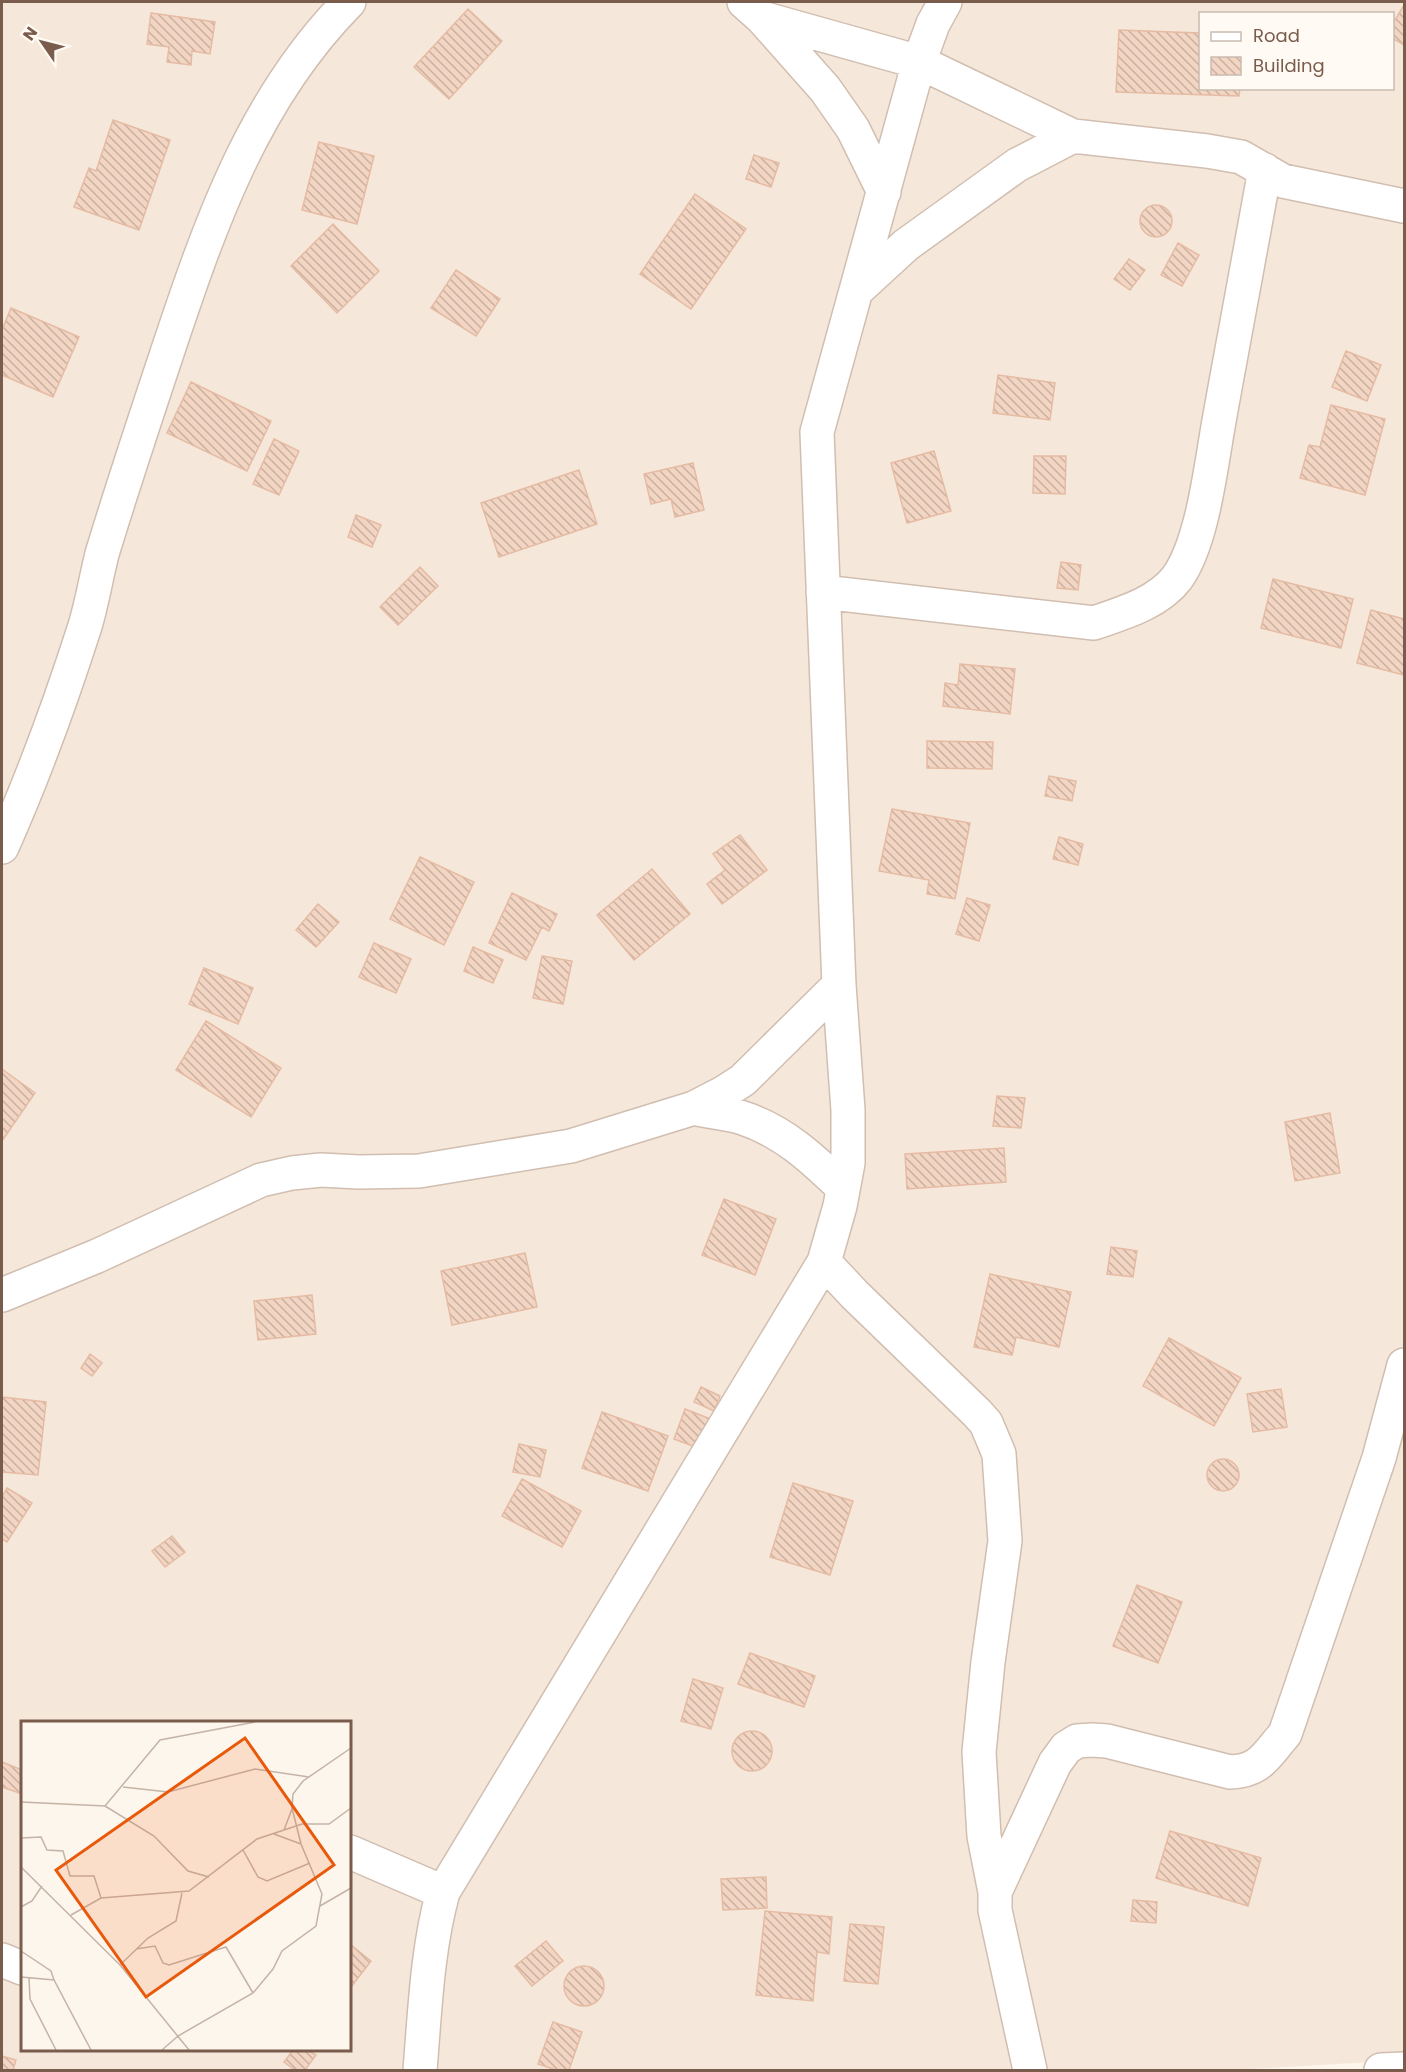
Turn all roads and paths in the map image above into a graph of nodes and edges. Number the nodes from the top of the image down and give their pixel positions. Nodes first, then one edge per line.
1 (349, 2) edge
2 (945, 2) edge
3 (753, 10) edge
4 (919, 62) junction
5 (1073, 136) junction
6 (1265, 170) junction
7 (884, 192) junction
8 (1404, 206) edge
9 (857, 290) junction
10 (823, 592) junction
11 (2, 847) edge
12 (839, 985) junction
13 (694, 1108) junction
14 (843, 1188) junction
15 (824, 1262) junction
16 (2, 1294) edge
17 (1404, 1365) edge
18 (351, 1852) edge
19 (444, 1892) junction
20 (995, 1892) junction
21 (2, 1960) edge
22 (21, 1968) edge
23 (1404, 2069) edge
24 (420, 2070) edge
25 (1030, 2070) edge
26 (1381, 2070) edge

1 - 11 street
2 - 4 street
3 - 4 street
3 - 7 street
4 - 5 street
4 - 7 street
5 - 6 street
5 - 9 street
6 - 8 street
6 - 10 street
7 - 9 street
9 - 10 street
10 - 12 street
12 - 13 street
12 - 14 street
13 - 14 street
13 - 16 street
14 - 15 street
15 - 19 street
15 - 20 street
17 - 20 street
18 - 19 street
19 - 24 street
20 - 25 street
21 - 22 street
23 - 26 street

